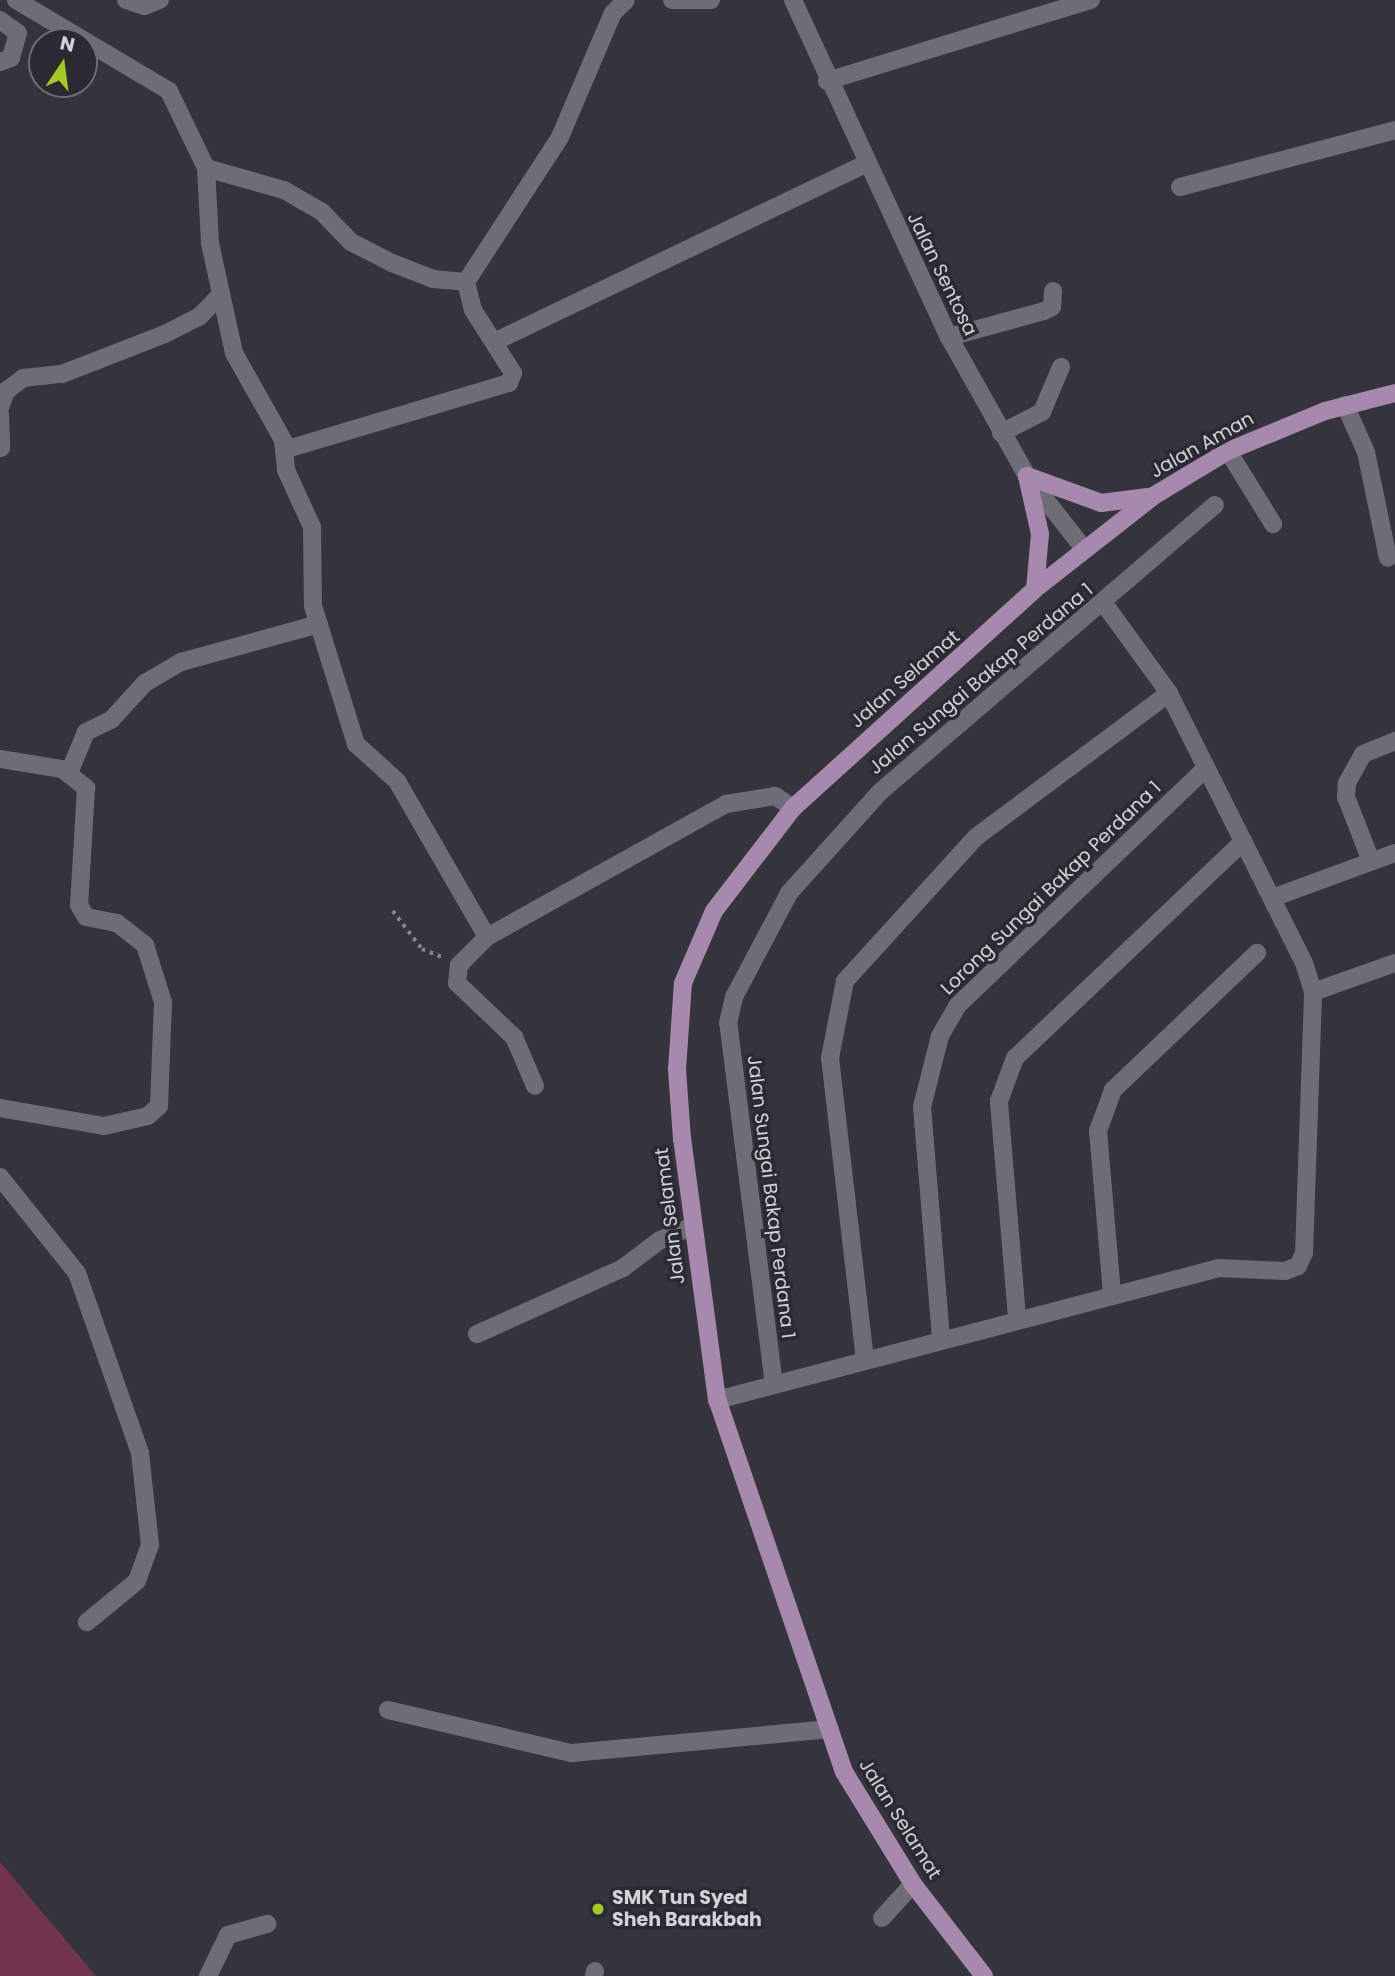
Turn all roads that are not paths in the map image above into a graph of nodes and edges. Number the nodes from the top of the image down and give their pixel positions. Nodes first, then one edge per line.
1 (16, 0) edge
2 (126, 0) edge
3 (160, 0) edge
4 (626, 0) edge
5 (672, 0) edge
6 (711, 0) edge
7 (793, 0) edge
8 (1091, 0) edge
9 (0, 20) edge
10 (0, 62) edge
11 (827, 81) junction
12 (1395, 130) edge
13 (866, 164) junction
14 (206, 168) junction
15 (1180, 187) dead end
16 (466, 282) junction
17 (1053, 291) dead end
18 (219, 296) junction
19 (949, 337) junction
20 (496, 341) junction
21 (1061, 367) dead end
22 (1395, 393) edge
23 (1345, 405) junction
24 (0, 408) edge
25 (0, 414) edge
26 (1001, 433) junction
27 (1, 448) edge
28 (284, 450) junction
29 (1228, 451) junction
30 (1027, 476) junction
31 (1155, 495) junction
32 (1215, 505) dead end
33 (1273, 524) dead end
34 (1084, 549) junction
35 (1388, 558) dead end
36 (1035, 589) junction
37 (1104, 603) junction
38 (318, 624) junction
39 (1168, 694) junction
40 (1395, 740) edge
41 (0, 759) edge
42 (1206, 768) junction
43 (69, 773) junction
44 (793, 808) junction
45 (1244, 841) junction
46 (1395, 853) edge
47 (1371, 861) junction
48 (1272, 898) junction
49 (487, 937) junction
50 (1257, 953) dead end
51 (1395, 963) edge
52 (1313, 992) junction
53 (535, 1086) dead end
54 (0, 1108) edge
55 (0, 1177) edge
56 (690, 1227) junction
57 (1112, 1294) junction
58 (1017, 1317) junction
59 (477, 1334) dead end
60 (941, 1338) junction
61 (865, 1360) junction
62 (774, 1384) junction
63 (717, 1401) junction
64 (88, 1622) dead end
65 (388, 1710) dead end
66 (830, 1729) junction
67 (913, 1884) junction
68 (882, 1918) dead end
69 (267, 1924) dead end
70 (208, 1976) edge
71 (984, 1976) edge

1 - 14 street
2 - 3 street
4 - 16 street
5 - 6 street
7 - 11 street, Jalan Sentosa
8 - 11 street
9 - 10 street
11 - 13 street, Jalan Sentosa
12 - 15 street
13 - 19 street, Jalan Sentosa
13 - 20 street
14 - 16 street
14 - 18 street
16 - 20 street
17 - 19 street
18 - 24 street
18 - 28 street
19 - 26 street, Jalan Sentosa
20 - 28 street
21 - 26 street
22 - 23 main road, Jalan Aman
23 - 29 main road, Jalan Aman
23 - 35 street
25 - 27 street
26 - 30 street, Jalan Sentosa
28 - 38 street
29 - 31 main road, Jalan Aman
29 - 33 street
30 - 31 main road
30 - 34 street, Jalan Sentosa
30 - 36 main road
31 - 34 main road, Jalan Aman
32 - 37 street, Jalan Sungai Bakap Perdana 1
34 - 36 main road, Jalan Selamat
36 - 44 main road, Jalan Selamat
37 - 39 street
37 - 62 street, Jalan Sungai Bakap Perdana 1
38 - 43 street
38 - 49 street
39 - 42 street
39 - 61 street
40 - 47 street
41 - 43 street
42 - 45 street
42 - 60 street, Lorong Sungai Bakap Perdana 1
43 - 54 street
44 - 49 street
44 - 56 main road, Jalan Selamat
45 - 48 street
45 - 58 street
46 - 47 street
47 - 48 street
48 - 52 street
49 - 53 street
50 - 57 street
51 - 52 street
52 - 57 street
55 - 64 street
56 - 59 street
56 - 63 main road, Jalan Selamat
57 - 58 street
58 - 60 street
60 - 61 street
61 - 62 street
62 - 63 street
63 - 66 main road, Jalan Selamat
65 - 66 street
66 - 67 main road, Jalan Selamat
67 - 68 street
67 - 71 main road, Jalan Selamat
69 - 70 street

